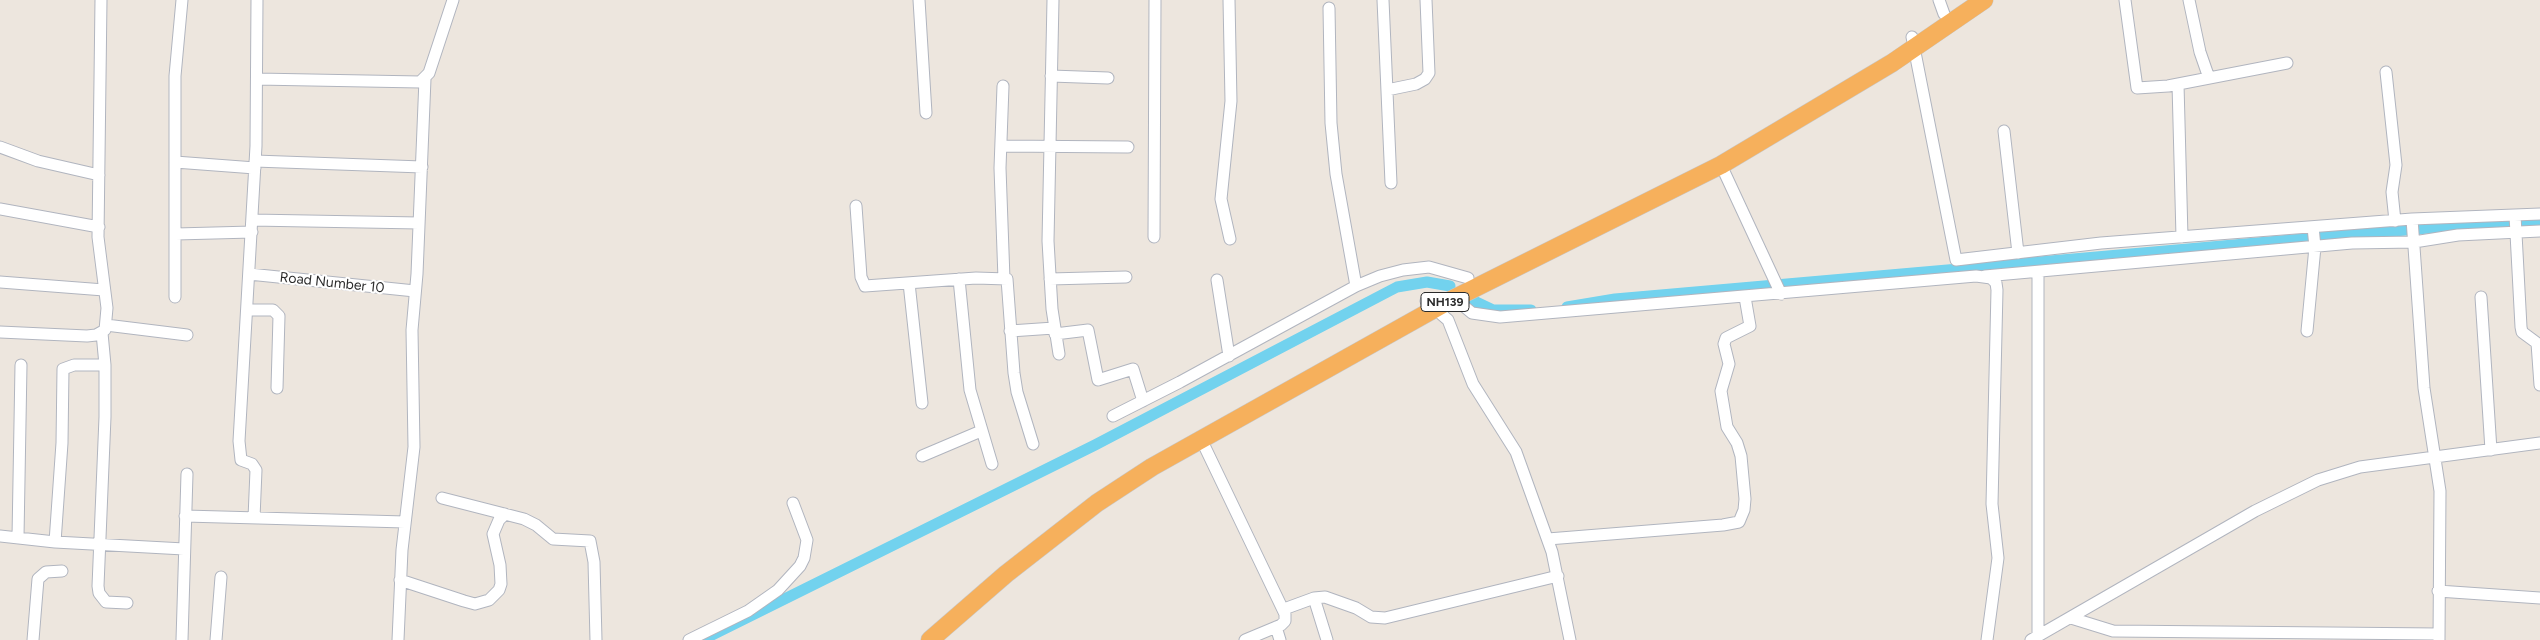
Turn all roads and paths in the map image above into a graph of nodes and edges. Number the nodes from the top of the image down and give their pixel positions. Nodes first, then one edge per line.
1 (101, 0) edge
2 (182, 0) edge
3 (257, 0) edge
4 (453, 0) edge
5 (919, 0) edge
6 (1053, 0) edge
7 (1155, 0) edge
8 (1229, 0) edge
9 (1384, 0) edge
10 (1426, 0) edge
11 (1964, 0) edge
12 (1984, 0) edge
13 (2124, 0) edge
14 (2189, 0) edge
15 (1941, 7) edge
16 (1329, 8) dead end
17 (1913, 42) junction
18 (2287, 63) dead end
19 (2386, 72) dead end
20 (1051, 76) junction
21 (1108, 78) dead end
22 (2209, 78) junction
23 (257, 79) junction
24 (425, 79) junction
25 (2178, 84) junction
26 (1003, 86) dead end
27 (1387, 90) junction
28 (926, 113) dead end
29 (2004, 131) dead end
30 (1754, 141) junction
31 (1001, 146) junction
32 (0, 147) edge
33 (1128, 147) dead end
34 (1051, 148) junction
35 (175, 162) junction
36 (255, 165) junction
37 (1722, 165) junction
38 (422, 167) junction
39 (99, 174) junction
40 (1391, 183) dead end
41 (856, 206) dead end
42 (0, 209) edge
43 (2540, 214) edge
44 (252, 220) junction
45 (2395, 220) junction
46 (419, 223) junction
47 (2515, 223) junction
48 (98, 227) junction
49 (2313, 227) junction
50 (2413, 231) junction
51 (2540, 231) edge
52 (252, 232) junction
53 (176, 234) junction
54 (1154, 237) dead end
55 (2182, 237) junction
56 (1230, 239) dead end
57 (2315, 246) junction
58 (2018, 253) junction
59 (1956, 260) junction
60 (2038, 272) junction
61 (249, 274) junction
62 (1985, 276) junction
63 (1126, 277) dead end
64 (1468, 278) junction
65 (1958, 278) junction
66 (959, 279) junction
67 (1004, 279) junction
68 (1050, 279) junction
69 (1218, 280) dead end
70 (0, 282) edge
71 (909, 283) junction
72 (1356, 286) junction
73 (104, 290) junction
74 (1779, 290) junction
75 (416, 291) junction
76 (175, 296) dead end
77 (1745, 297) junction
78 (2481, 297) dead end
79 (1454, 298) junction
80 (1431, 304) junction
81 (247, 310) junction
82 (104, 329) junction
83 (1010, 331) junction
84 (1055, 331) junction
85 (2307, 331) dead end
86 (0, 332) edge
87 (188, 335) dead end
88 (1058, 354) dead end
89 (1228, 356) junction
90 (21, 365) dead end
91 (105, 365) junction
92 (2540, 385) edge
93 (277, 388) dead end
94 (1143, 401) junction
95 (922, 403) dead end
96 (1113, 416) dead end
97 (981, 431) junction
98 (1201, 439) junction
99 (2540, 443) edge
100 (1033, 444) dead end
101 (2491, 450) junction
102 (922, 456) dead end
103 (2434, 458) junction
104 (992, 464) dead end
105 (187, 474) dead end
106 (442, 498) dead end
107 (793, 503) dead end
108 (505, 514) junction
109 (185, 516) junction
110 (254, 518) junction
111 (405, 522) junction
112 (0, 536) edge
113 (18, 536) junction
114 (1548, 539) junction
115 (55, 542) junction
116 (99, 545) junction
117 (184, 549) junction
118 (62, 571) dead end
119 (1558, 576) junction
120 (221, 577) dead end
121 (400, 580) junction
122 (2438, 591) junction
123 (1314, 598) junction
124 (2540, 598) edge
125 (127, 603) dead end
126 (1284, 609) junction
127 (2071, 618) junction
128 (1276, 627) junction
129 (2438, 637) edge
130 (2034, 638) edge
131 (1252, 639) edge
132 (33, 640) edge
133 (182, 640) edge
134 (216, 640) edge
135 (398, 640) edge
136 (596, 640) edge
137 (689, 640) edge
138 (915, 640) edge
139 (930, 640) edge
140 (1280, 640) edge
141 (1327, 640) edge
142 (1570, 640) edge
143 (1987, 640) edge

1 - 39 street
2 - 35 street
3 - 23 street
4 - 24 street
5 - 28 street
6 - 20 street
7 - 54 street
8 - 56 street
9 - 27 street
10 - 27 street
11 - 15 highway, NH139
12 - 17 highway, NH139
13 - 25 street
14 - 22 street
15 - 17 highway, NH139
16 - 72 street
17 - 30 highway, NH139
17 - 59 street
18 - 22 street
19 - 45 street
20 - 21 street
20 - 34 street
22 - 25 street
23 - 24 street
23 - 36 street
24 - 38 street
25 - 55 street
26 - 31 street
27 - 40 street
29 - 58 street
30 - 37 highway, NH139
30 - 64 highway, NH139
31 - 34 street
31 - 67 street
32 - 39 street
33 - 34 street
34 - 68 street
35 - 36 street
35 - 53 street
36 - 38 street
36 - 44 street
37 - 74 street
37 - 79 highway, NH139
38 - 46 street
39 - 48 street
41 - 71 street
42 - 48 street
43 - 47 street
44 - 46 street
44 - 52 street
45 - 49 street
45 - 50 street
46 - 75 street
47 - 50 street
47 - 50 street
47 - 51 street
47 - 92 street
48 - 73 street
49 - 55 street
49 - 57 street
50 - 57 street
50 - 103 street
52 - 53 street
52 - 61 street
53 - 76 street
55 - 58 street
57 - 60 street
57 - 85 street
58 - 59 street
59 - 65 street
60 - 62 street
60 - 130 street
61 - 75 street, Road Number 10
61 - 81 street
62 - 65 street
62 - 143 street
63 - 68 street
64 - 72 street
64 - 80 highway, NH139
65 - 74 street
66 - 67 street
66 - 71 street
66 - 97 street
67 - 83 street
68 - 84 street
69 - 89 street
70 - 73 street
71 - 95 street
72 - 89 street
73 - 82 street
74 - 77 street
75 - 111 street
77 - 79 street
77 - 114 street
78 - 101 street
79 - 80 highway, NH139
80 - 98 highway, NH139
80 - 114 street
80 - 138 highway, NH139
81 - 93 street
81 - 110 street
82 - 86 street
82 - 87 street
82 - 91 street
83 - 84 street
83 - 100 street
84 - 88 street
84 - 94 street
89 - 94 street
90 - 113 street
91 - 115 street
91 - 116 street
94 - 96 street
97 - 102 street
97 - 104 street
98 - 126 street
98 - 139 highway, NH139
99 - 101 street
101 - 103 street
103 - 122 street
103 - 127 street
105 - 109 street
106 - 108 street
107 - 137 street
108 - 121 street
108 - 136 street
109 - 110 street
109 - 117 street
110 - 111 street
111 - 121 street
112 - 113 street
113 - 115 street
114 - 119 street
115 - 116 street
116 - 117 street
116 - 125 street
117 - 133 street
118 - 132 street
119 - 123 street
119 - 142 street
120 - 134 street
121 - 135 street
122 - 124 street
122 - 129 street
123 - 126 street
123 - 141 street
126 - 128 street
127 - 129 street
127 - 130 street
128 - 131 street
128 - 140 street

